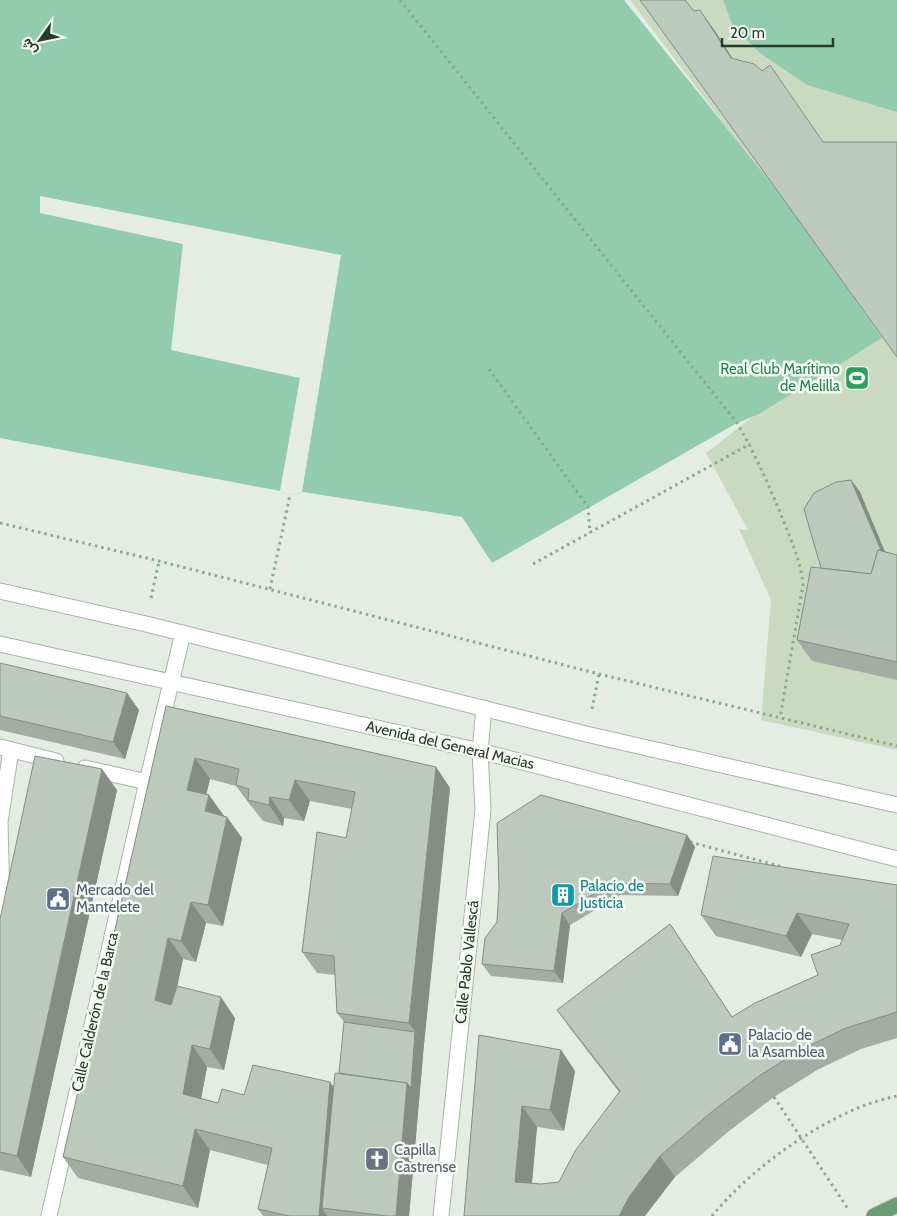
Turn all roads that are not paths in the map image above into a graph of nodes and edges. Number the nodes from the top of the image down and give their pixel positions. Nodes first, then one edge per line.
1 (0, 591) edge
2 (183, 633) junction
3 (0, 644) edge
4 (172, 683) junction
5 (484, 708) junction
6 (5, 748) edge
7 (480, 751) junction
8 (147, 782) junction
9 (897, 805) edge
10 (0, 822) edge
11 (897, 859) edge
12 (0, 915) edge
13 (897, 1205) edge
14 (49, 1216) edge
15 (441, 1216) edge
16 (874, 1216) edge

1 - 2 street
2 - 4 street, Calle Calderón de la Barca
2 - 5 street
3 - 4 street, Avenida del General Macias
4 - 7 street, Avenida del General Macias
4 - 8 street, Calle Calderón de la Barca
5 - 7 street, Calle Pablo Vallescá
5 - 9 street
6 - 8 street
6 - 10 street
7 - 11 street, Avenida del General Macias
7 - 15 street, Calle Pablo Vallescá
8 - 14 street, Calle Calderón de la Barca
10 - 12 street
13 - 16 main road

